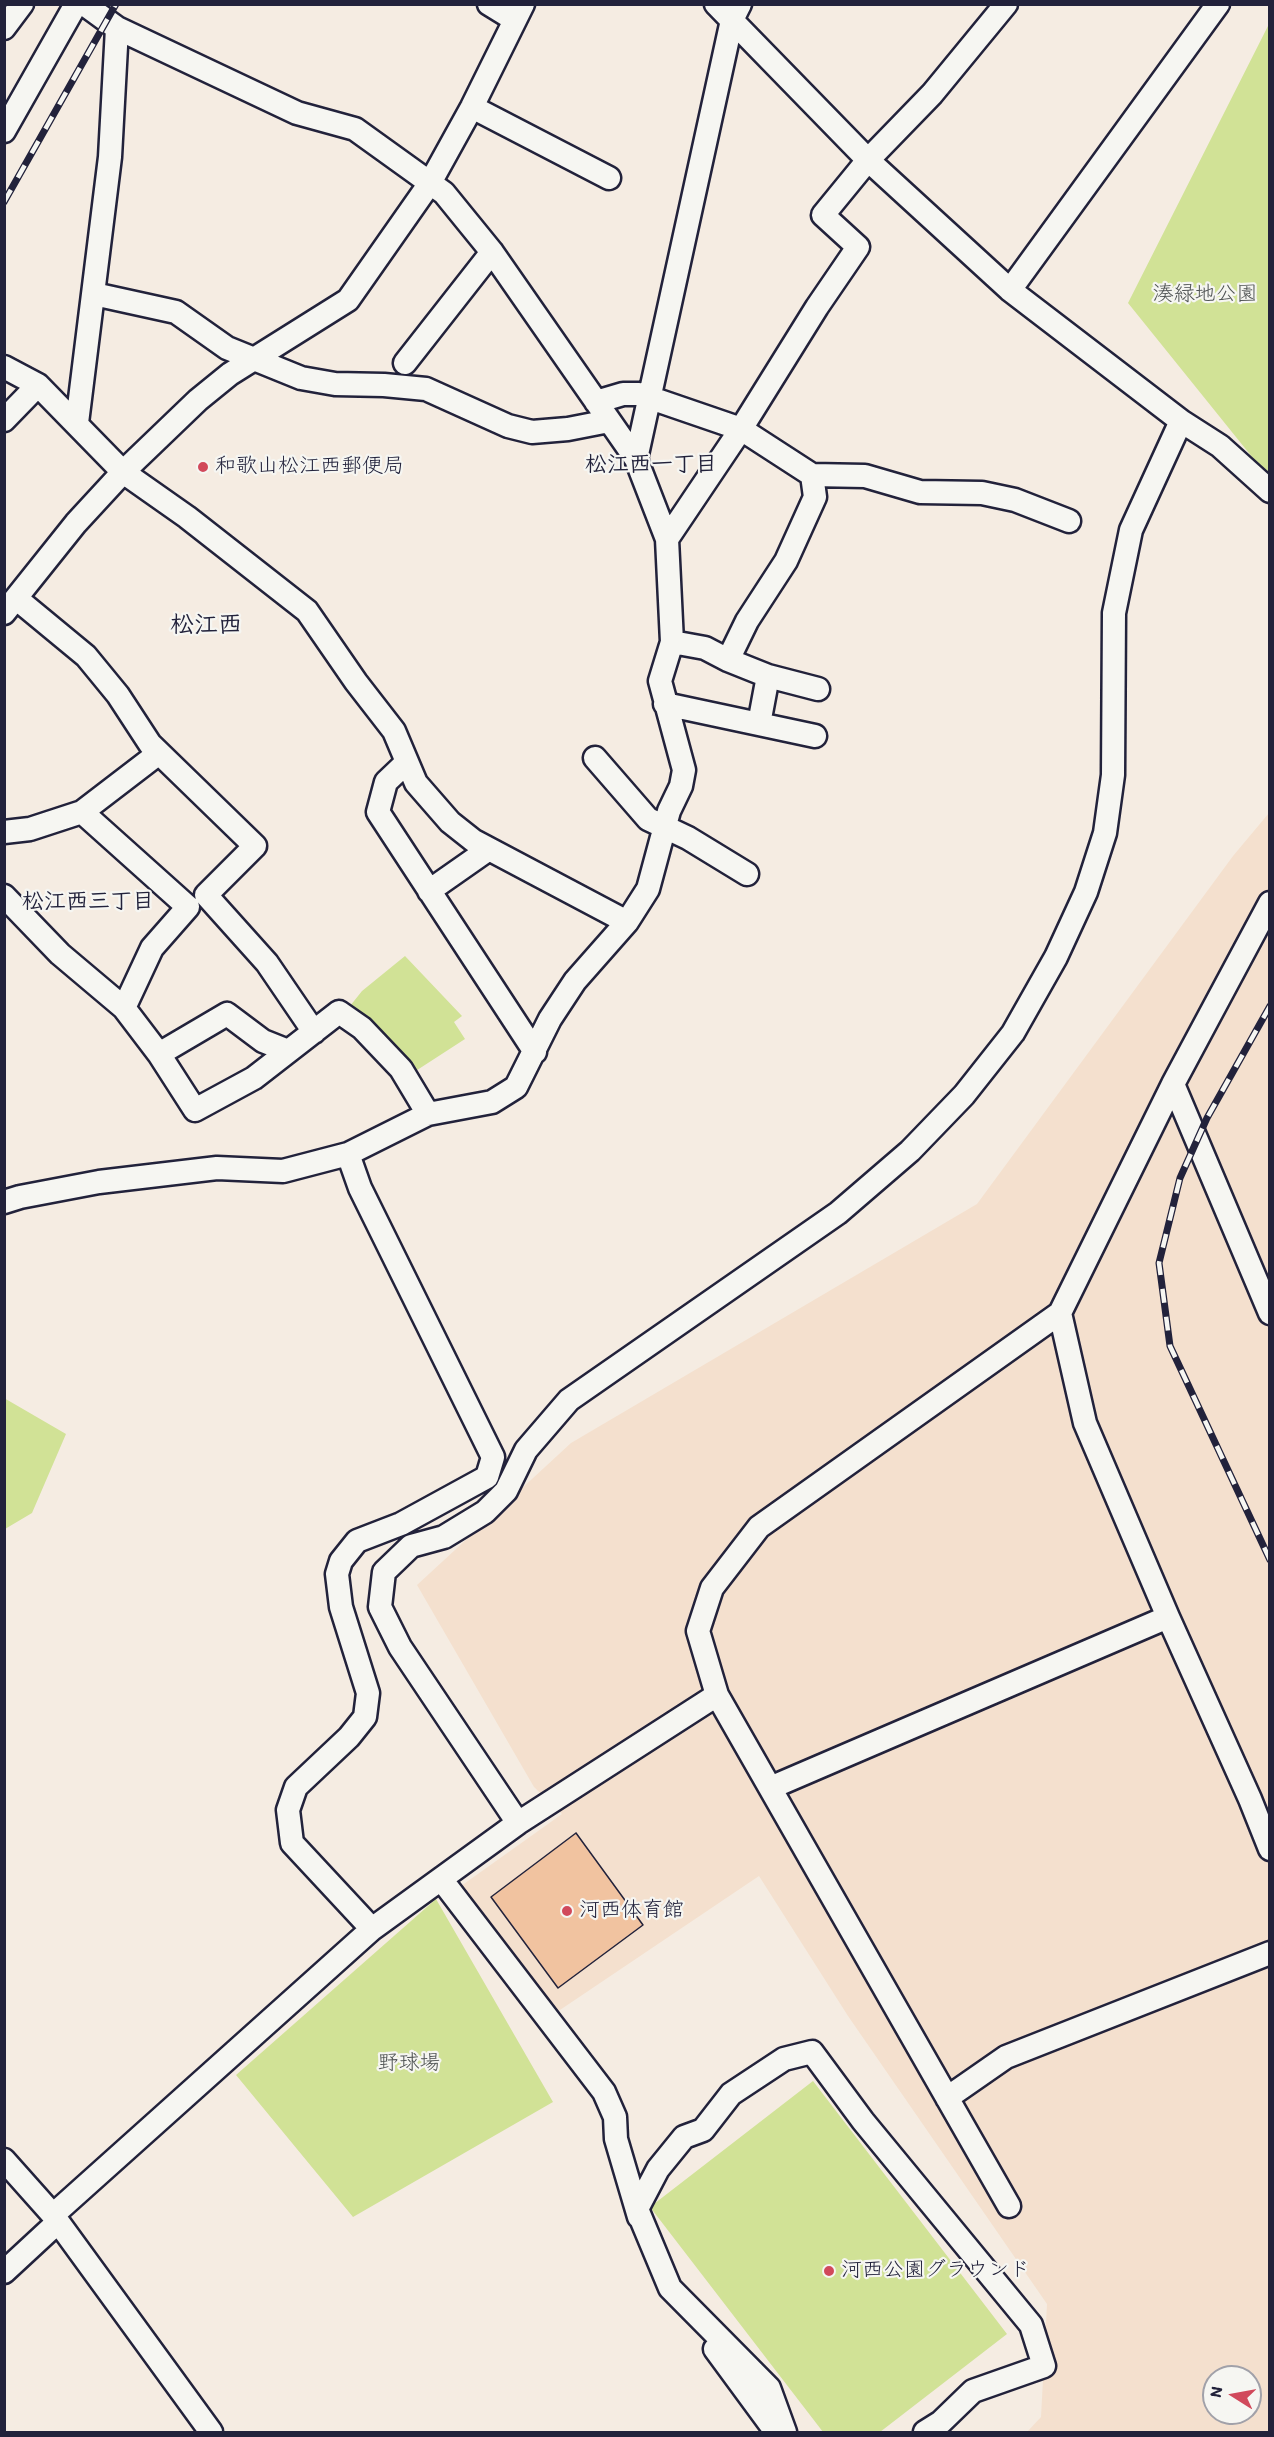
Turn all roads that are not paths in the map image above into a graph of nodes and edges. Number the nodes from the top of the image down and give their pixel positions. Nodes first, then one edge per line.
1 (22, 4) edge
2 (76, 4) edge
3 (84, 4) edge
4 (489, 4) edge
5 (1006, 4) edge
6 (1218, 4) edge
7 (729, 10) edge
8 (519, 12) edge
9 (4, 28) edge
10 (117, 28) junction
11 (472, 107) junction
12 (4, 131) edge
13 (868, 160) junction
14 (609, 178) dead end
15 (430, 183) junction
16 (492, 252) junction
17 (1010, 290) junction
18 (94, 294) junction
19 (254, 359) junction
20 (405, 363) dead end
21 (4, 367) edge
22 (38, 384) junction
23 (650, 397) junction
24 (596, 402) junction
25 (4, 420) edge
26 (609, 421) junction
27 (1181, 421) junction
28 (76, 423) junction
29 (741, 429) junction
30 (636, 459) junction
31 (123, 472) junction
32 (812, 476) junction
33 (1269, 491) edge
34 (1069, 521) dead end
35 (667, 539) junction
36 (11, 606) edge
37 (672, 642) junction
38 (728, 660) junction
39 (768, 676) junction
40 (818, 689) dead end
41 (665, 704) junction
42 (759, 724) junction
43 (815, 736) dead end
44 (159, 753) junction
45 (595, 758) dead end
46 (407, 762) junction
47 (82, 812) junction
48 (664, 828) junction
49 (4, 832) edge
50 (489, 849) junction
51 (747, 874) dead end
52 (429, 891) junction
53 (4, 896) edge
54 (1269, 903) edge
55 (627, 922) junction
56 (124, 1008) junction
57 (314, 1032) junction
58 (288, 1051) junction
59 (535, 1052) junction
60 (159, 1054) junction
61 (1173, 1084) junction
62 (428, 1114) junction
63 (348, 1154) junction
64 (4, 1202) edge
65 (1060, 1313) junction
66 (1269, 1313) edge
67 (401, 1524) junction
68 (411, 1546) junction
69 (1168, 1617) junction
70 (717, 1695) junction
71 (770, 1788) junction
72 (518, 1823) junction
73 (1269, 1849) edge
74 (441, 1879) junction
75 (372, 1929) junction
76 (1269, 1953) edge
77 (948, 2098) junction
78 (4, 2160) edge
79 (1009, 2206) dead end
80 (637, 2209) junction
81 (56, 2218) junction
82 (4, 2271) edge
83 (670, 2288) junction
84 (211, 2433) edge
85 (776, 2433) edge
86 (785, 2433) edge
87 (925, 2433) edge

1 - 9 street
2 - 12 street
3 - 10 street
4 - 8 street
5 - 13 street
6 - 17 street
7 - 13 street
7 - 23 street
8 - 11 street
10 - 15 street
10 - 18 street
11 - 14 street
11 - 15 street
13 - 17 street
13 - 29 street
15 - 16 street
15 - 19 street
16 - 20 street
16 - 24 street
17 - 27 street
18 - 19 street
18 - 28 street
19 - 26 street
19 - 31 street
21 - 22 street
22 - 25 street
22 - 28 street
23 - 24 street
23 - 29 street
23 - 30 street
24 - 26 street
26 - 30 street
27 - 33 street
27 - 68 street
28 - 31 street
29 - 32 street
29 - 35 street
30 - 35 street
31 - 36 street
31 - 46 street
32 - 34 street
32 - 38 street
35 - 37 street
36 - 44 street
37 - 38 street
37 - 41 street
38 - 39 street
39 - 40 street
39 - 42 street
41 - 42 street
41 - 48 street
42 - 43 street
44 - 47 street
44 - 57 street
45 - 48 street
46 - 50 street
46 - 52 street
47 - 49 street
47 - 56 street
48 - 51 street
48 - 55 street
50 - 52 street
50 - 55 street
52 - 59 street
53 - 56 street
54 - 61 street
55 - 59 street
56 - 60 street
57 - 58 street
57 - 62 street
58 - 60 street
58 - 60 street
59 - 62 street
61 - 65 street
61 - 66 street
62 - 63 street
63 - 64 street
63 - 67 street
65 - 69 street
65 - 70 street
67 - 68 street
67 - 75 street
68 - 72 street
69 - 71 street
69 - 73 street
70 - 71 street
70 - 72 street
71 - 77 street
72 - 74 street
74 - 75 street
74 - 80 street
75 - 81 street
76 - 77 street
77 - 79 street
78 - 81 street
80 - 83 street
80 - 87 street
81 - 82 street
81 - 84 street
83 - 85 street
83 - 86 street

